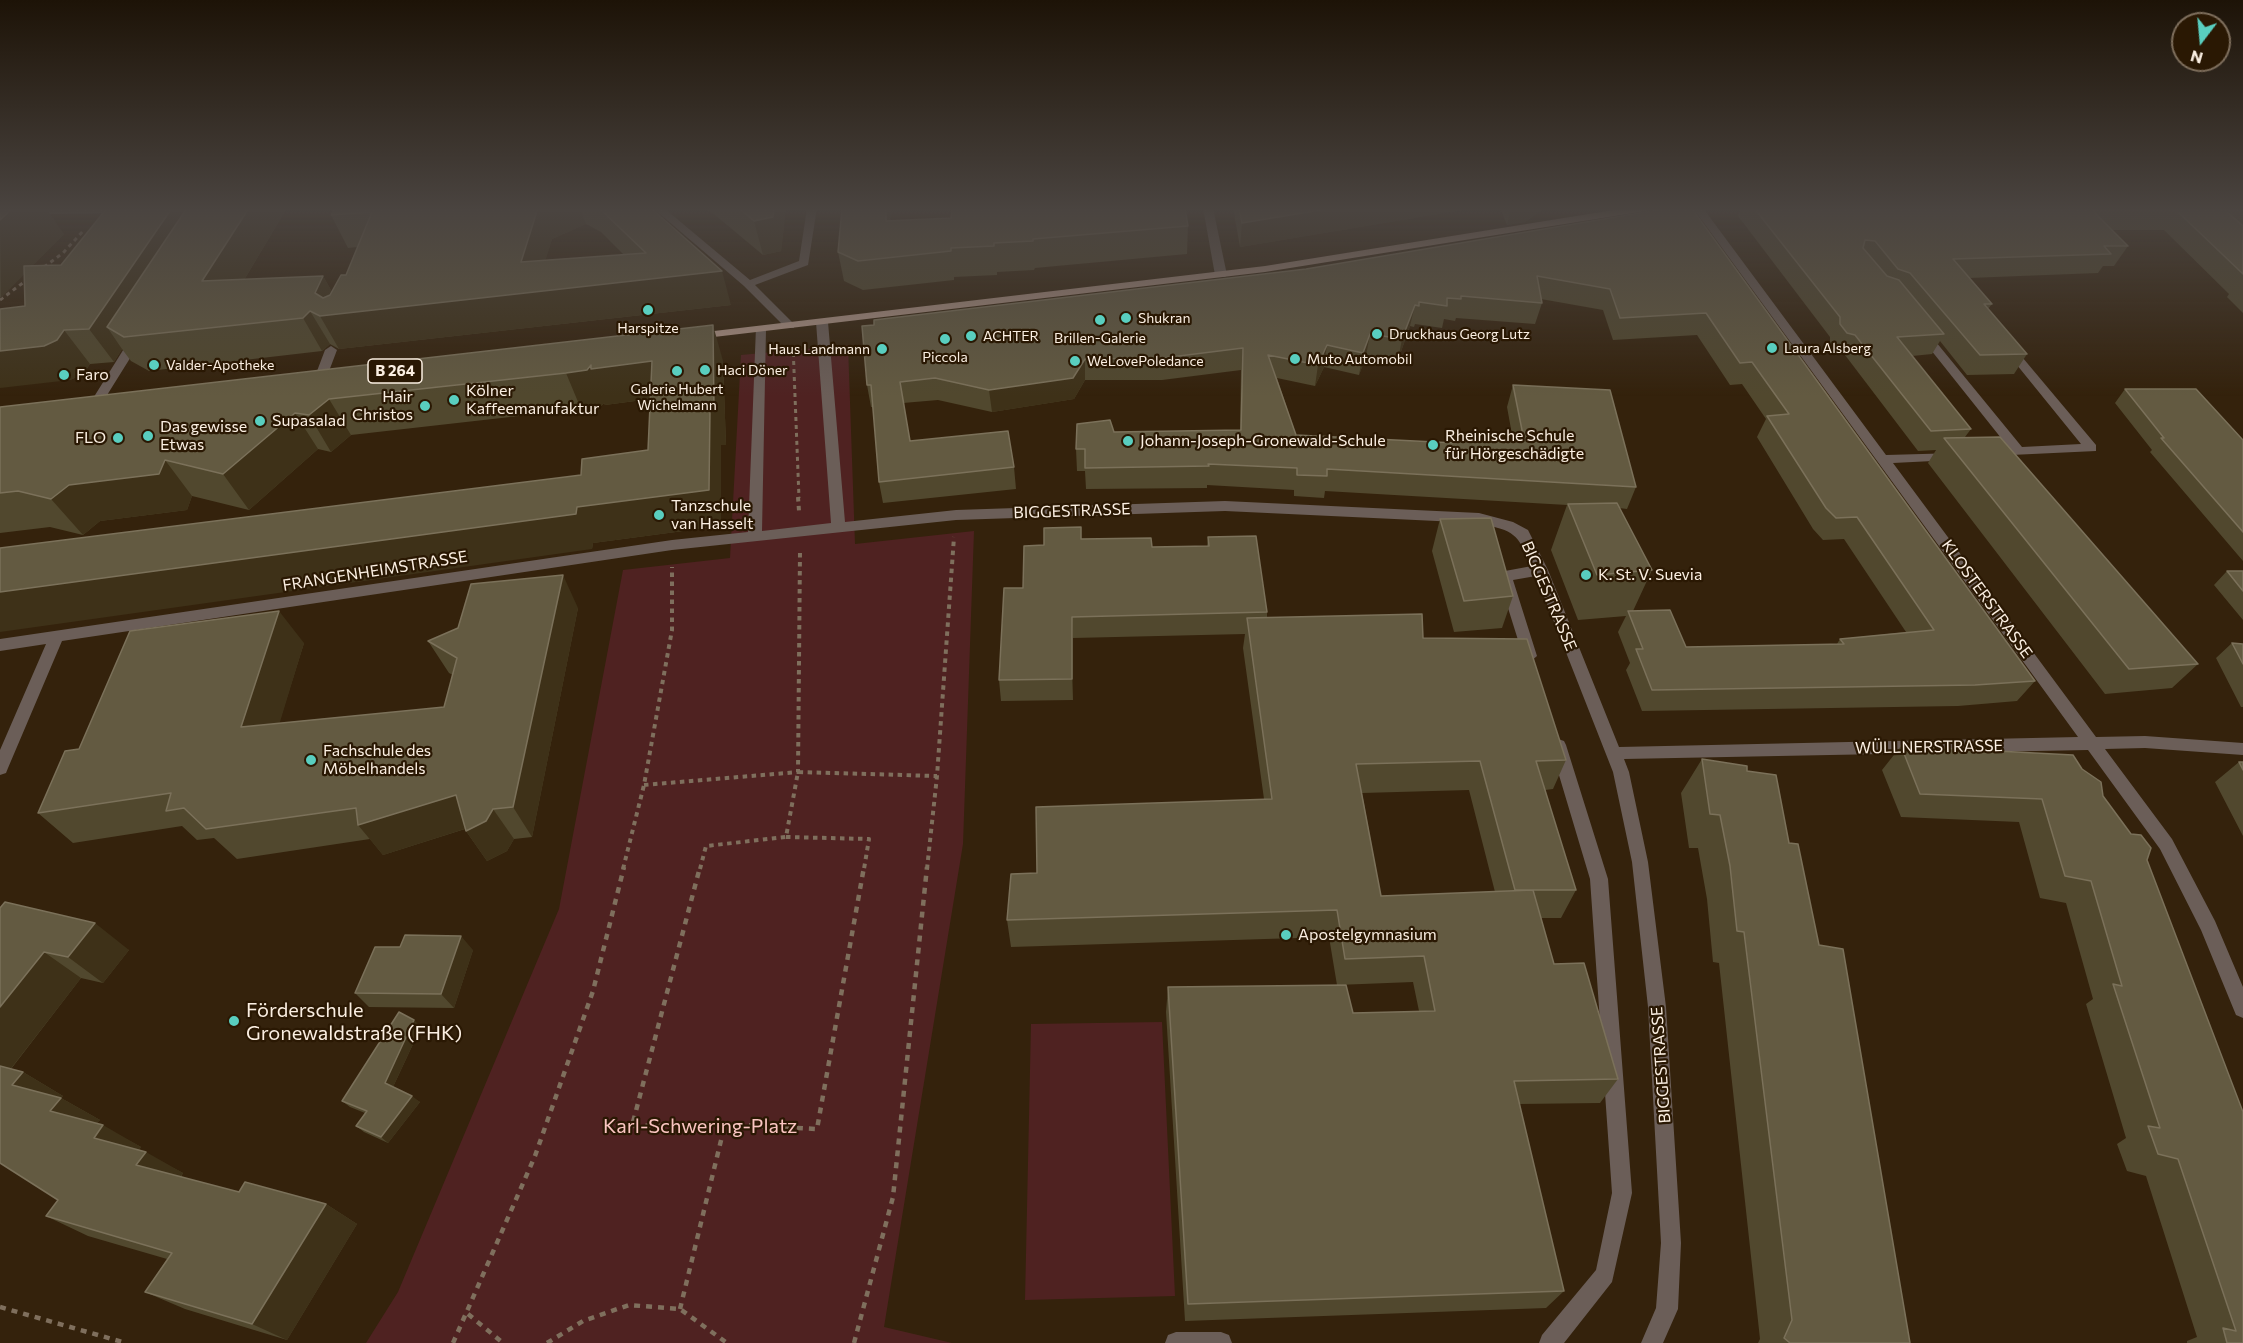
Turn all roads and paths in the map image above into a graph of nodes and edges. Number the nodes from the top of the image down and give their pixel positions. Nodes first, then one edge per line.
1 (732, 271) edge
2 (784, 271) edge
3 (1220, 271) edge
4 (1247, 271) edge
5 (1744, 271) edge
6 (1221, 275) junction
7 (30, 278) edge
8 (748, 284) junction
9 (0, 299) edge
10 (822, 322) junction
11 (1916, 323) edge
12 (790, 326) junction
13 (144, 328) edge
14 (760, 329) junction
15 (688, 338) edge
16 (2001, 338) edge
17 (331, 350) dead end
18 (320, 380) edge
19 (115, 405) edge
20 (87, 409) joint
21 (2019, 452) junction
22 (1985, 454) edge
23 (1963, 455) edge
24 (1884, 459) junction
25 (956, 515) junction
26 (838, 525) junction
27 (800, 530) junction
28 (755, 536) junction
29 (672, 545) junction
30 (1541, 570) junction
31 (56, 638) junction
32 (0, 645) edge
33 (1537, 677) edge
34 (1554, 733) edge
35 (2094, 744) junction
36 (2243, 749) edge
37 (1614, 753) junction
38 (0, 768) edge
39 (798, 772) junction
40 (937, 776) junction
41 (644, 785) junction
42 (786, 837) junction
43 (2243, 1009) edge
44 (725, 1124) junction
45 (0, 1307) edge
46 (680, 1309) junction
47 (468, 1314) junction
48 (126, 1343) edge
49 (453, 1343) edge
50 (503, 1343) edge
51 (547, 1343) edge
52 (727, 1343) edge
53 (854, 1343) edge
54 (1176, 1343) edge
55 (1221, 1343) edge
56 (1550, 1343) edge
57 (1652, 1343) edge

1 - 8 street
2 - 8 street
3 - 6 street
4 - 6 main road
5 - 24 street, KLOSTERSTRASSE
6 - 10 main road
7 - 9 path
8 - 12 street
10 - 12 main road
10 - 26 street
11 - 21 street
12 - 14 main road
12 - 27 path
13 - 20 street
14 - 15 main road
14 - 28 street
16 - 21 street
17 - 18 street
19 - 20 main road
21 - 22 street
23 - 24 street
24 - 35 street, KLOSTERSTRASSE
25 - 26 street, BIGGESTRASSE
25 - 30 street, BIGGESTRASSE
25 - 40 path
26 - 27 street, BIGGESTRASSE
27 - 28 street, BIGGESTRASSE
27 - 39 path
28 - 29 street, FRANGENHEIMSTRASSE
29 - 31 street, FRANGENHEIMSTRASSE
29 - 41 path
30 - 33 street
30 - 37 street, BIGGESTRASSE
31 - 32 street, FRANGENHEIMSTRASSE
31 - 38 street
34 - 56 street
35 - 36 street, WÜLLNERSTRASSE
35 - 37 street, WÜLLNERSTRASSE
35 - 43 street, KLOSTERSTRASSE
37 - 57 street, BIGGESTRASSE
39 - 40 path
39 - 41 path
39 - 42 path
40 - 53 path
41 - 47 path
42 - 44 path
42 - 44 path
44 - 46 path
45 - 48 path
46 - 51 path
46 - 52 path
47 - 49 path
47 - 50 path
54 - 55 street

